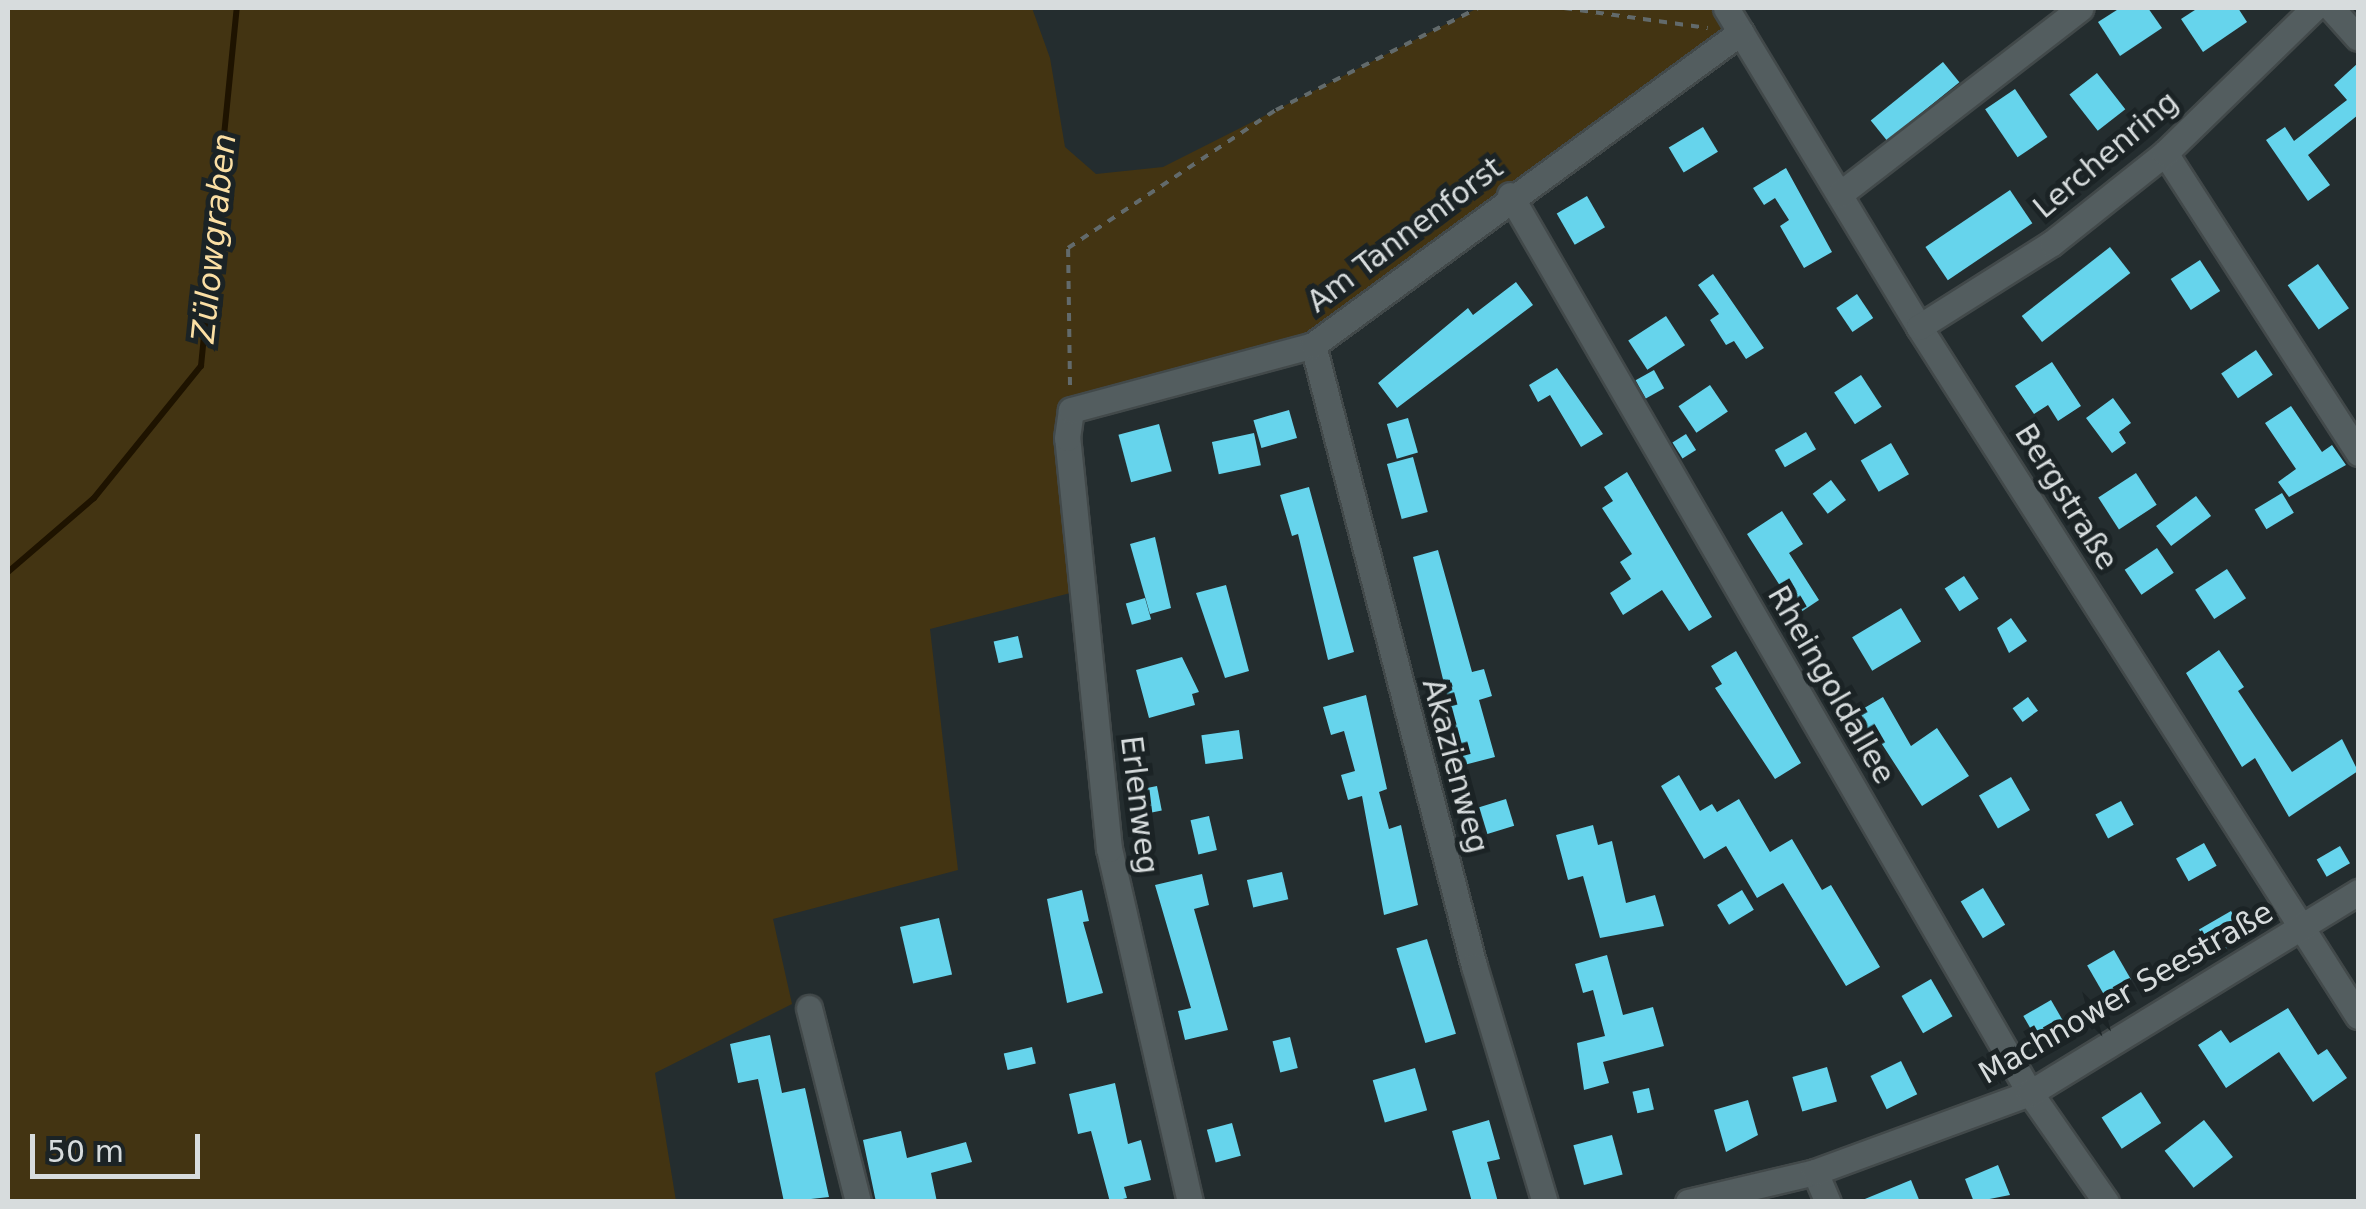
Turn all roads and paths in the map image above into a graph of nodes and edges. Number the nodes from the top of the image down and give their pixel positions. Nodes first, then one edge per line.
1 (1478, 8) edge
2 (1564, 8) edge
3 (1726, 8) edge
4 (2081, 8) edge
5 (2314, 8) edge
6 (2331, 8) edge
7 (1741, 32) junction
8 (2358, 38) edge
9 (2165, 153) junction
10 (1840, 194) junction
11 (1510, 195) junction
12 (1920, 327) junction
13 (1314, 345) junction
14 (1071, 410) junction
15 (2358, 452) edge
16 (2358, 892) edge
17 (2302, 930) junction
18 (809, 1008) dead end
19 (2358, 1016) edge
20 (2030, 1093) junction
21 (1816, 1172) junction
22 (858, 1202) edge
23 (1190, 1202) edge
24 (1544, 1202) edge
25 (1688, 1202) edge
26 (1828, 1202) edge
27 (2106, 1202) edge

1 - 14 path
2 - 7 path
3 - 7 street, Bergstraße
4 - 10 street
5 - 9 street, Lerchenring
6 - 8 street
7 - 10 street, Bergstraße
7 - 11 street, Am Tannenforst
9 - 12 street, Lerchenring
9 - 15 street
10 - 12 street, Bergstraße
11 - 13 street, Am Tannenforst
11 - 20 street, Rheingoldallee
12 - 17 street, Bergstraße
13 - 14 street, Am Tannenforst
13 - 24 street, Akazienweg
14 - 23 street, Erlenweg
16 - 17 street, Machnower Seestraße
17 - 19 street, Bergstraße
17 - 20 street, Machnower Seestraße
18 - 22 street
20 - 21 street, Machnower Seestraße
20 - 27 street, Rheingoldallee
21 - 25 street, Machnower Seestraße
21 - 26 street

